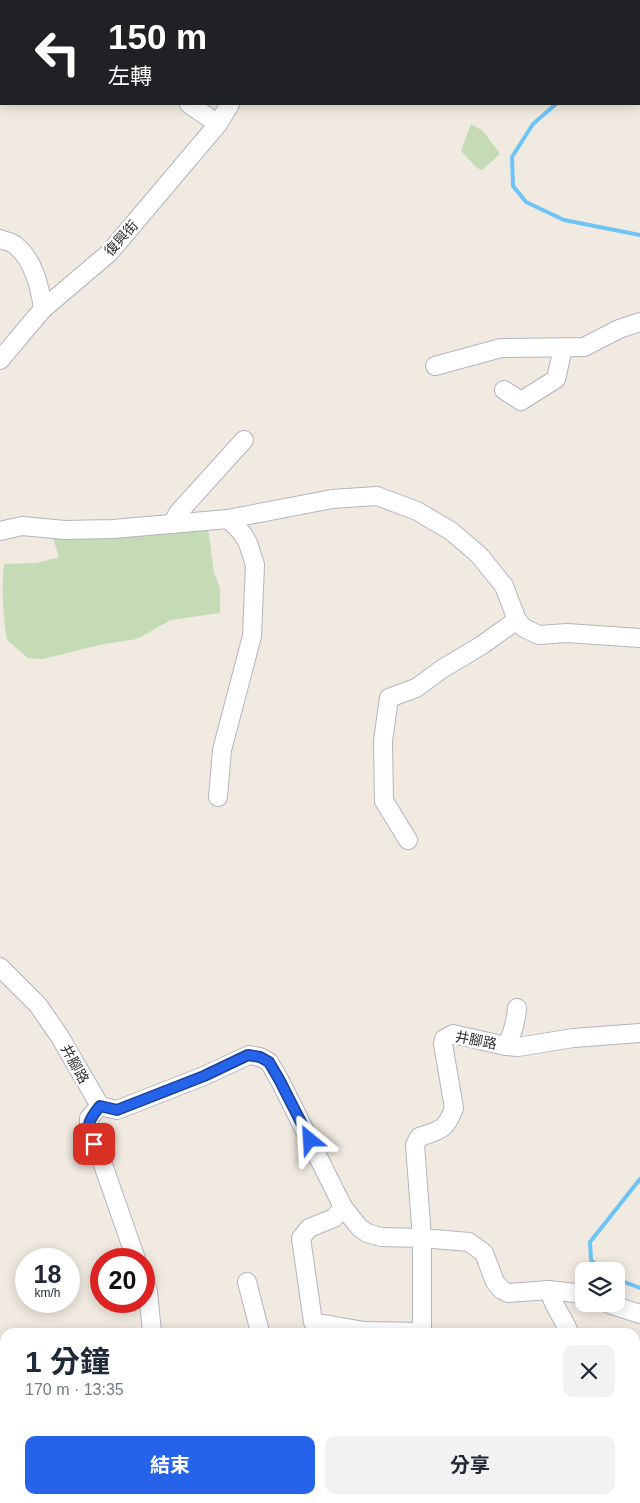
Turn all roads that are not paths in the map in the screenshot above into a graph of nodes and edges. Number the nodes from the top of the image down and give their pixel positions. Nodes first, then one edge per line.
1 (190, 105) edge
2 (229, 105) edge
3 (218, 124) junction
4 (0, 239) edge
5 (43, 309) junction
6 (640, 322) edge
7 (563, 348) junction
8 (0, 360) edge
9 (435, 366) dead end
10 (504, 390) dead end
11 (244, 440) dead end
12 (228, 519) junction
13 (172, 524) junction
14 (0, 531) edge
15 (517, 620) junction
16 (640, 638) edge
17 (218, 797) dead end
18 (408, 840) dead end
19 (0, 967) edge
20 (517, 1008) dead end
21 (640, 1033) edge
22 (506, 1046) junction
23 (100, 1106) junction
24 (343, 1207) junction
25 (422, 1238) junction
26 (132, 1248) edge
27 (247, 1282) dead end
28 (549, 1290) junction
29 (575, 1293) edge
30 (625, 1309) edge
31 (150, 1313) edge
32 (640, 1314) edge
33 (151, 1328) edge
34 (259, 1328) edge
35 (344, 1328) edge
36 (422, 1328) edge
37 (567, 1328) edge

1 - 3 street
2 - 3 street, 復興街
3 - 5 street, 復興街
4 - 5 street
5 - 8 street, 復興街
6 - 7 street
7 - 9 street
7 - 10 street
11 - 13 street
12 - 13 street
12 - 15 street
12 - 17 street
13 - 14 street
15 - 16 street
15 - 18 street
19 - 23 street, 井腳路
20 - 22 street
21 - 22 street, 井腳路
22 - 25 street, 井腳路
23 - 24 street
23 - 26 street
24 - 25 street
24 - 35 street, 井腳路
25 - 28 street
25 - 36 street, 井腳路
27 - 34 street
28 - 29 street
28 - 37 street
30 - 32 street
31 - 33 street

